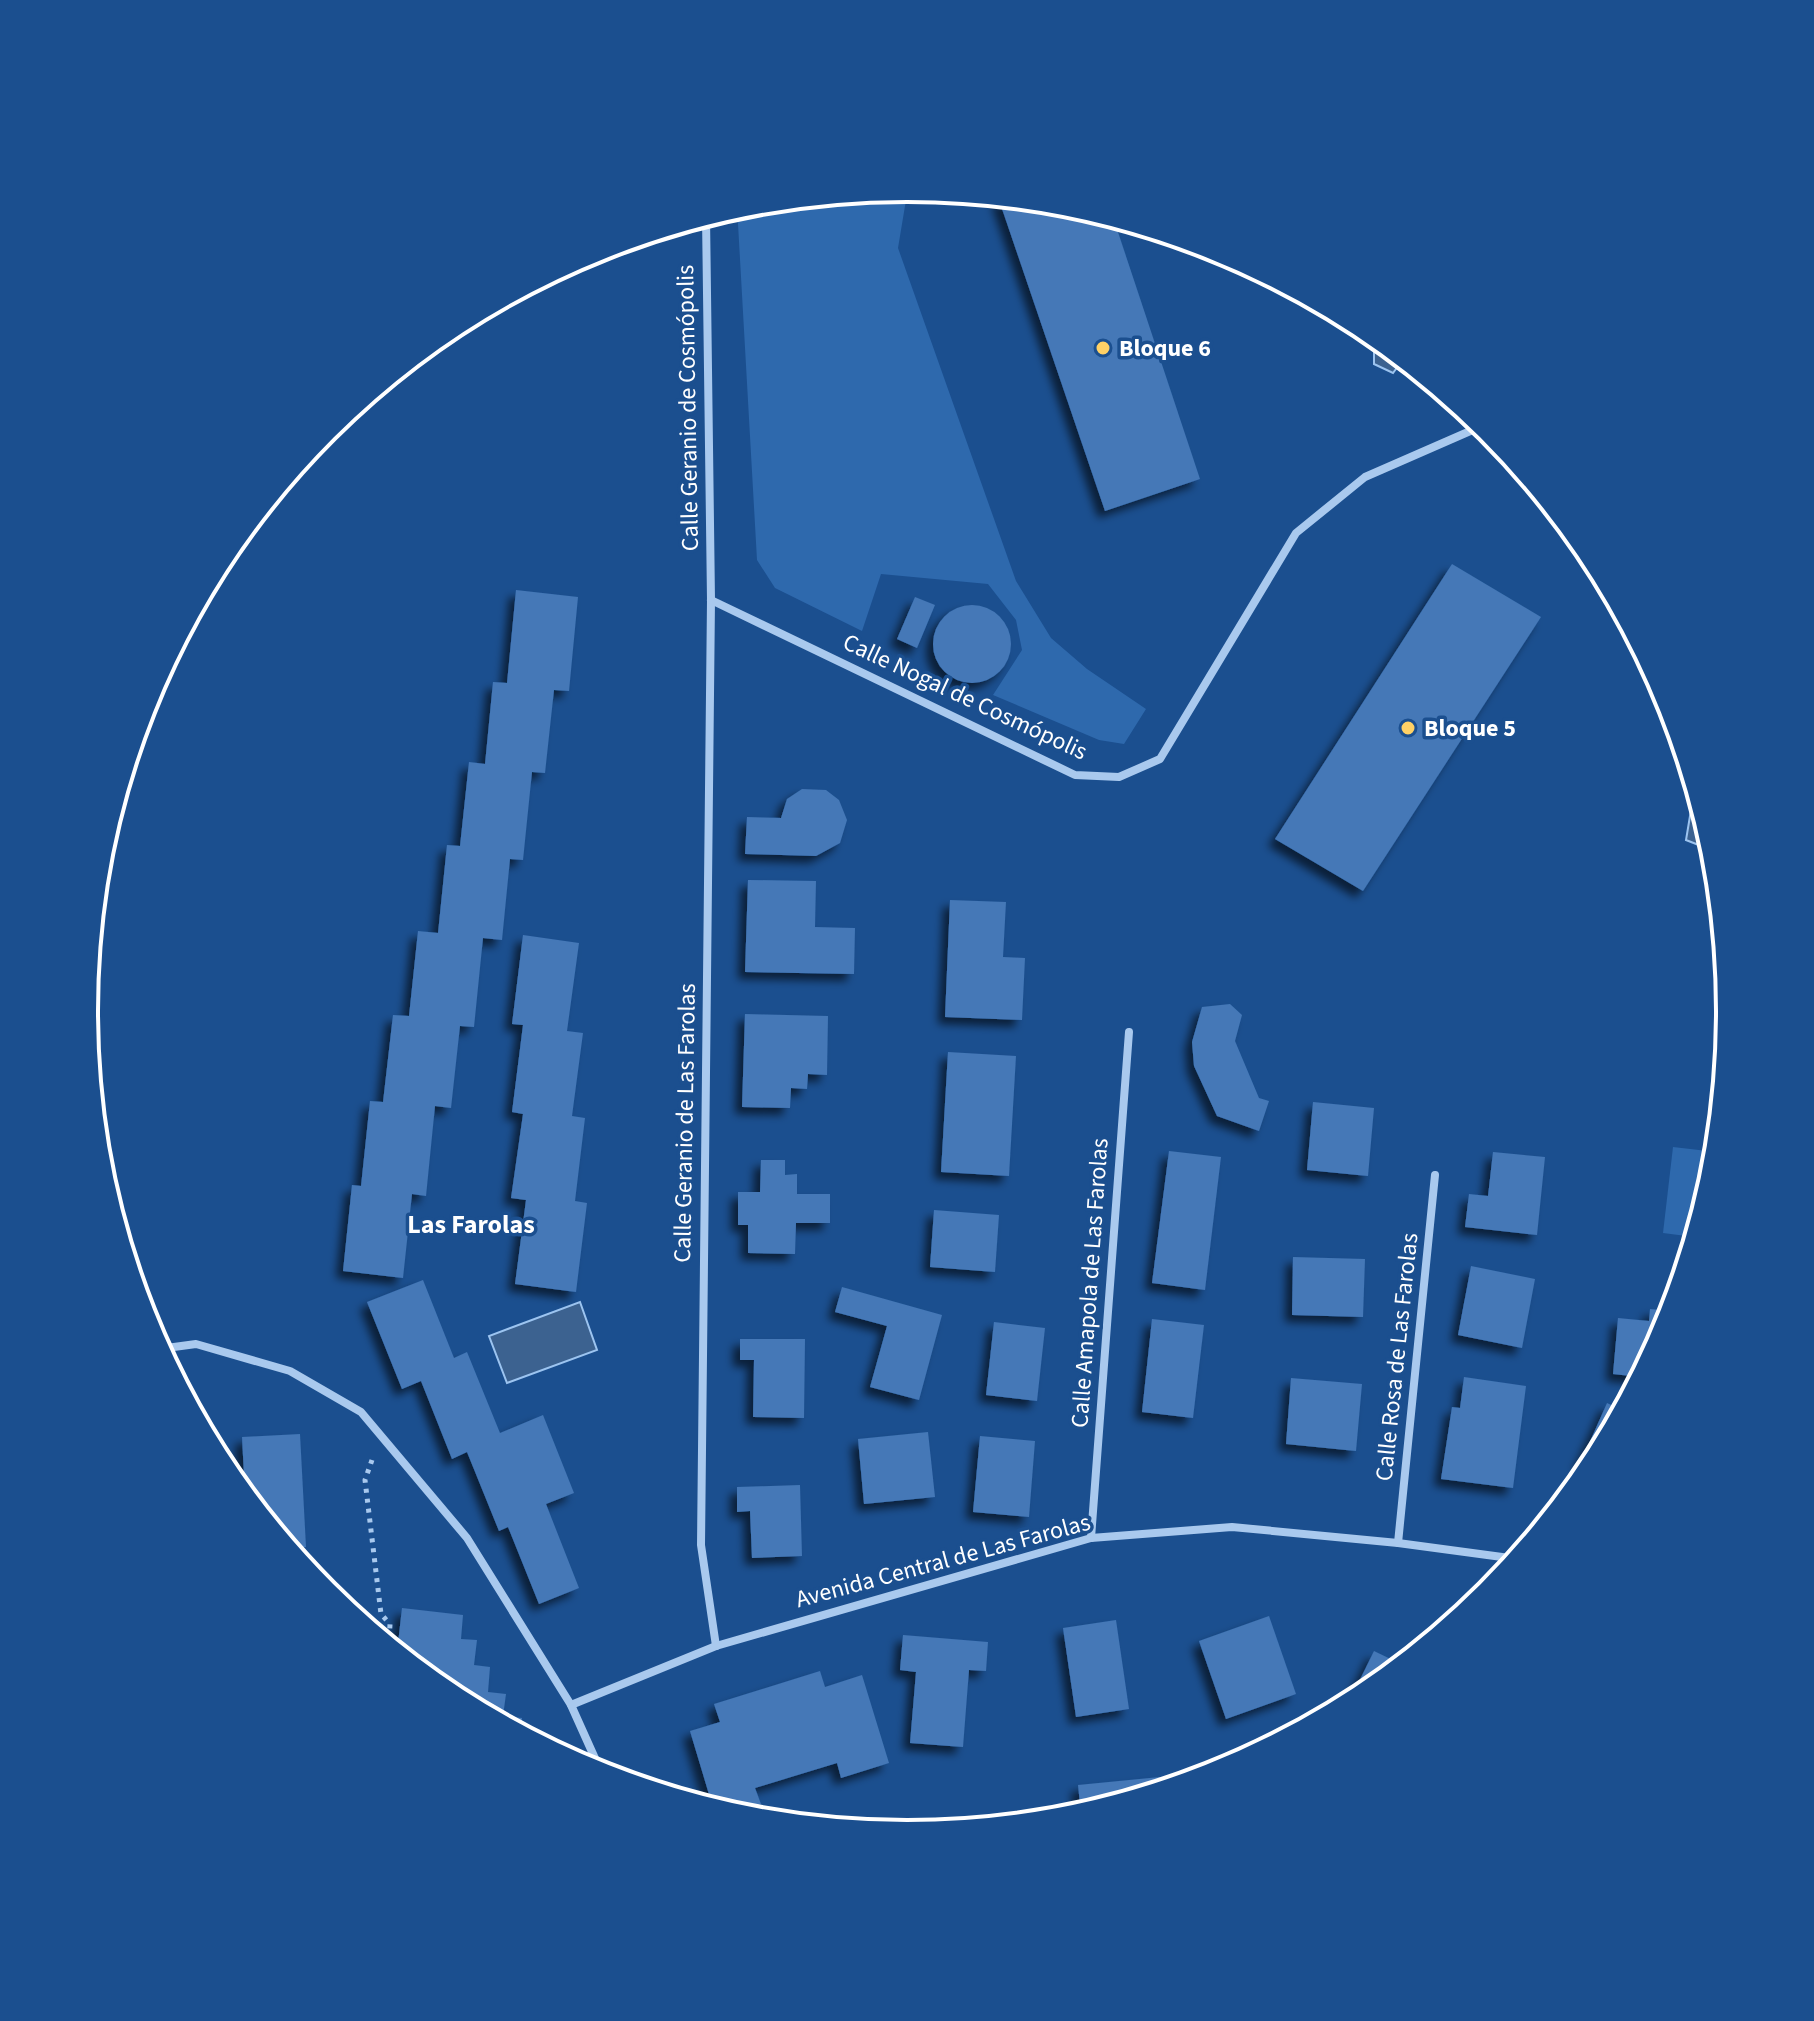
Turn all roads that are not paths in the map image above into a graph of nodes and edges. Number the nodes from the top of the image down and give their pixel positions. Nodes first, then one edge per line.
1 (706, 227) edge
2 (1471, 431) edge
3 (711, 600) junction
4 (1129, 1032) dead end
5 (1435, 1175) dead end
6 (172, 1347) edge
7 (1091, 1538) junction
8 (1398, 1543) junction
9 (1503, 1557) edge
10 (716, 1646) junction
11 (571, 1705) junction
12 (594, 1757) edge

1 - 3 street, Calle Geranio de Cosmópolis
2 - 3 street, Calle Nogal de Cosmópolis
3 - 10 street, Calle Geranio de Las Farolas
4 - 7 street, Calle Amapola de Las Farolas
5 - 8 street, Calle Rosa de Las Farolas
6 - 11 street
7 - 8 street, Avenida Central de Las Farolas
7 - 10 street, Avenida Central de Las Farolas
8 - 9 street, Avenida Central de Las Farolas
10 - 11 street, Avenida Central de Las Farolas
11 - 12 street

